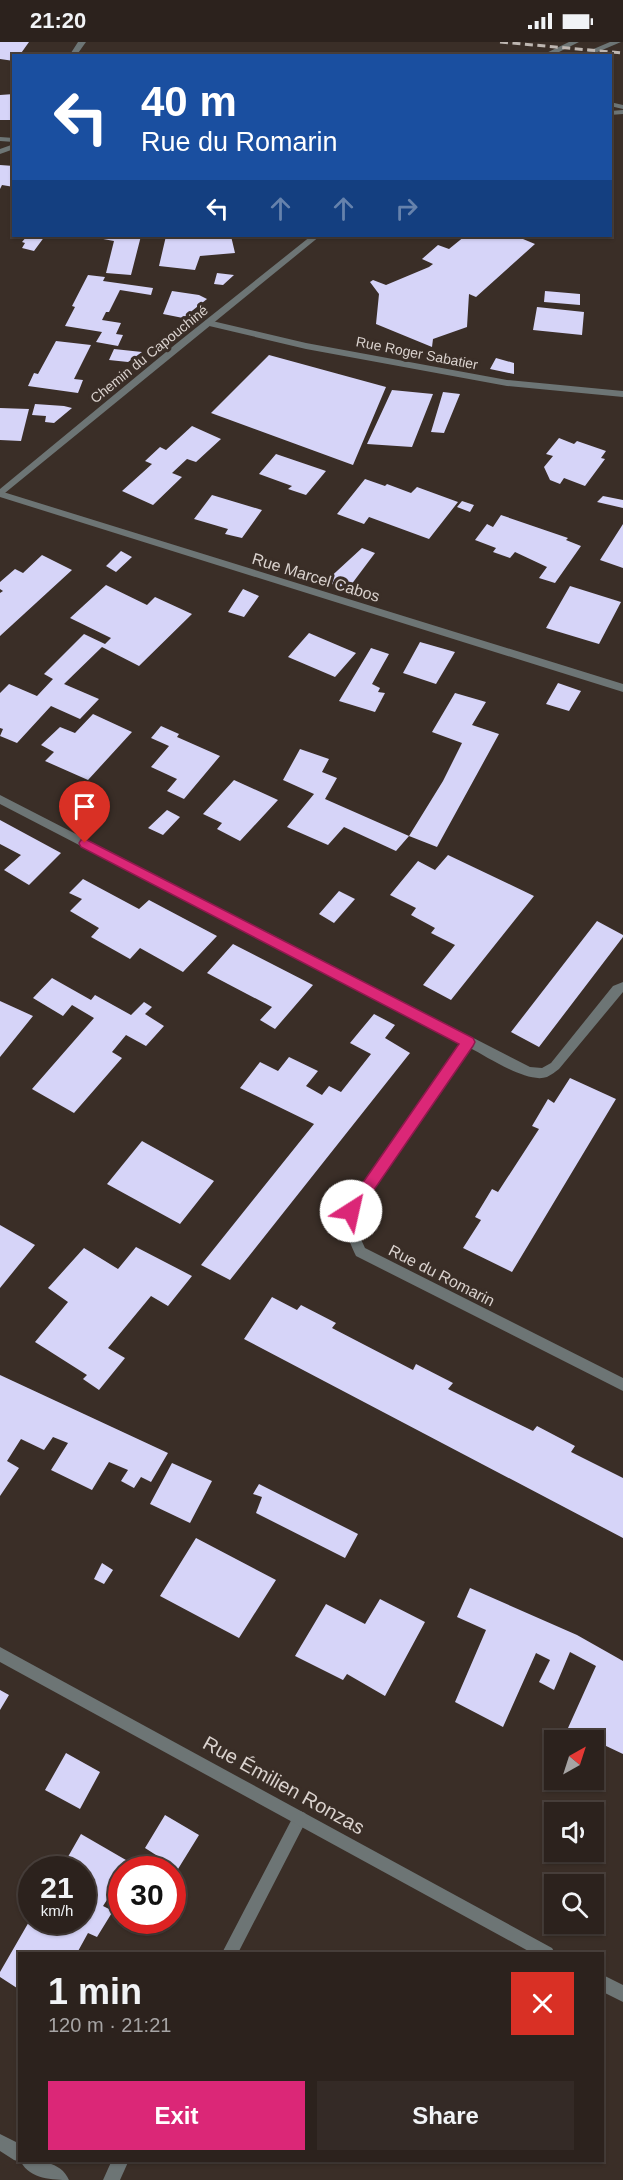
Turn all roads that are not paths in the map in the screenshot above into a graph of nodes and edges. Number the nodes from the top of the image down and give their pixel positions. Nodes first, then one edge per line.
1 (575, 42) edge
2 (617, 42) edge
3 (596, 51) junction
4 (548, 54) edge
5 (586, 54) edge
6 (591, 54) edge
7 (315, 237) edge
8 (208, 323) junction
9 (623, 394) edge
10 (0, 494) edge
11 (623, 688) edge
12 (0, 799) edge
13 (623, 987) edge
14 (468, 1042) junction
15 (623, 1384) edge
16 (0, 1654) edge
17 (300, 1818) junction
18 (231, 1952) edge
19 (545, 1952) edge
20 (604, 1984) edge
21 (623, 1994) edge
22 (0, 2142) edge
23 (18, 2153) edge
24 (32, 2162) edge
25 (120, 2162) edge
26 (61, 2180) edge
27 (111, 2180) edge

1 - 4 street
2 - 3 street
3 - 5 street
3 - 6 street
7 - 8 street, Chemin du Capouchiné
8 - 9 street, Rue Roger Sabatier
8 - 10 street, Chemin du Capouchiné
10 - 11 street, Rue Marcel Cabos
12 - 14 street
13 - 14 street
14 - 15 street, Rue du Romarin
16 - 17 street, Rue Émilien Ronzas
17 - 18 street
17 - 19 street, Rue Émilien Ronzas
20 - 21 street
22 - 23 street
24 - 26 street
25 - 27 street

